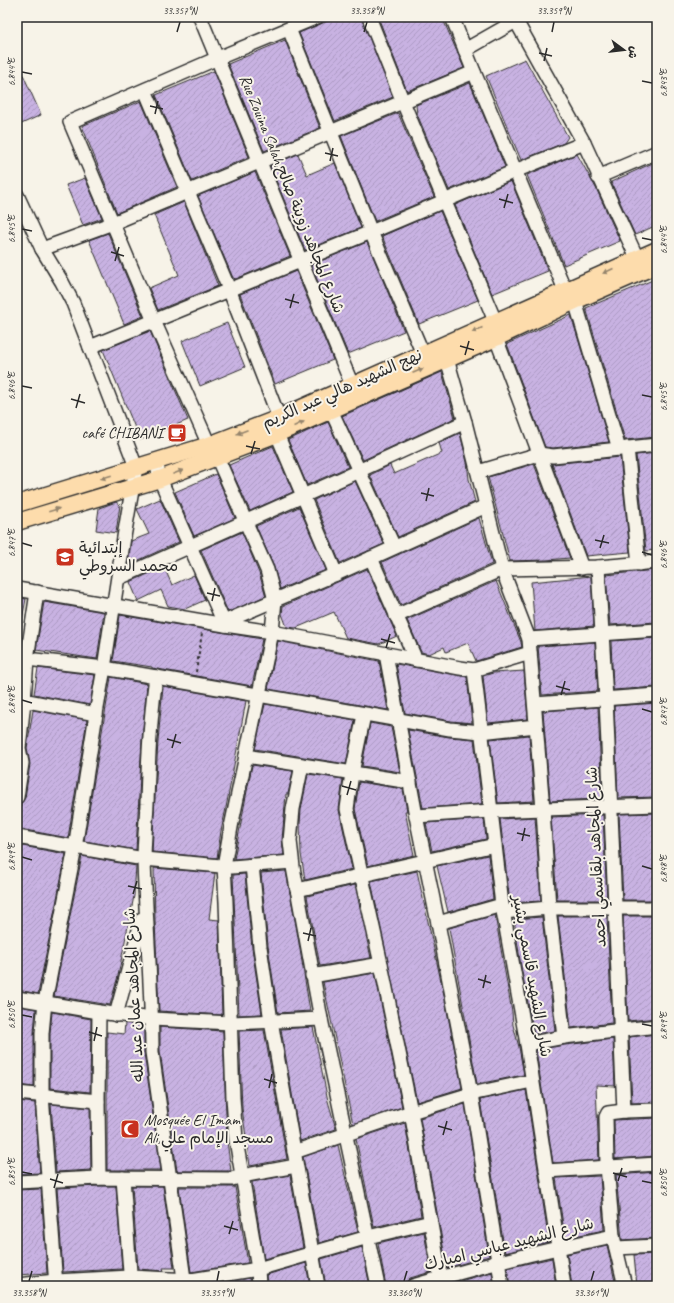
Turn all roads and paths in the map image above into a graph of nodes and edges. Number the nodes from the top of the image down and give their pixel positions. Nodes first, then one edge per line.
1 (200, 17) edge
2 (317, 17) edge
3 (369, 17) edge
4 (452, 17) edge
5 (520, 19) edge
6 (289, 29) junction
7 (465, 50) junction
8 (218, 58) junction
9 (474, 72) junction
10 (145, 90) junction
11 (403, 102) junction
12 (331, 132) junction
13 (584, 144) junction
14 (657, 152) edge
15 (260, 162) junction
16 (515, 171) junction
17 (598, 177) junction
18 (187, 192) junction
19 (17, 195) edge
20 (445, 200) junction
21 (114, 223) junction
22 (371, 232) junction
23 (42, 249) junction
24 (657, 250) edge
25 (637, 258) junction
26 (300, 260) junction
27 (657, 266) edge
28 (229, 289) junction
29 (570, 296) junction
30 (154, 321) junction
31 (495, 321) junction
32 (496, 338) junction
33 (90, 347) junction
34 (423, 354) junction
35 (447, 359) junction
36 (347, 392) junction
37 (331, 410) junction
38 (279, 418) junction
39 (465, 422) junction
40 (278, 434) junction
41 (657, 445) edge
42 (623, 448) junction
43 (213, 451) junction
44 (539, 454) junction
45 (156, 462) junction
46 (136, 467) junction
47 (359, 470) junction
48 (478, 472) junction
49 (160, 479) junction
50 (133, 486) junction
51 (302, 495) junction
52 (17, 504) edge
53 (486, 506) junction
54 (245, 520) junction
55 (17, 522) edge
56 (189, 546) junction
57 (394, 547) junction
58 (371, 558) junction
59 (657, 562) edge
60 (639, 564) junction
61 (598, 567) junction
62 (582, 568) junction
63 (502, 569) junction
64 (336, 574) junction
65 (119, 578) junction
66 (17, 589) edge
67 (37, 592) junction
68 (275, 600) junction
69 (114, 605) junction
70 (396, 616) junction
71 (204, 621) junction
72 (225, 623) junction
73 (657, 630) edge
74 (272, 632) junction
75 (602, 634) junction
76 (530, 639) junction
77 (530, 653) junction
78 (386, 654) junction
79 (27, 659) junction
80 (416, 660) junction
81 (104, 668) junction
82 (474, 670) junction
83 (156, 677) junction
84 (194, 684) junction
85 (657, 695) edge
86 (259, 696) junction
87 (606, 699) junction
88 (21, 700) edge
89 (535, 704) junction
90 (96, 714) junction
91 (364, 715) junction
92 (398, 719) junction
93 (536, 726) junction
94 (481, 732) junction
95 (246, 756) junction
96 (20, 763) edge
97 (302, 765) junction
98 (352, 773) junction
99 (410, 782) junction
100 (17, 797) edge
101 (657, 805) edge
102 (610, 806) junction
103 (543, 809) junction
104 (491, 811) junction
105 (416, 816) junction
106 (17, 837) edge
107 (495, 845) junction
108 (75, 848) junction
109 (144, 859) junction
110 (425, 861) junction
111 (292, 862) junction
112 (252, 865) junction
113 (224, 866) junction
114 (362, 875) junction
115 (297, 890) junction
116 (146, 907) junction
117 (502, 908) junction
118 (549, 908) junction
119 (615, 908) junction
120 (657, 908) edge
121 (438, 923) junction
122 (381, 964) junction
123 (312, 976) junction
124 (17, 998) edge
125 (45, 1002) junction
126 (99, 1012) junction
127 (116, 1015) junction
128 (152, 1019) junction
129 (321, 1019) junction
130 (271, 1021) junction
131 (231, 1023) junction
132 (657, 1026) edge
133 (620, 1030) junction
134 (564, 1038) junction
135 (527, 1044) junction
136 (532, 1081) junction
137 (17, 1093) edge
138 (471, 1094) junction
139 (42, 1095) junction
140 (98, 1101) junction
141 (657, 1110) edge
142 (624, 1111) junction
143 (411, 1112) junction
144 (346, 1135) junction
145 (294, 1152) junction
146 (657, 1164) edge
147 (296, 1166) junction
148 (608, 1166) junction
149 (546, 1171) junction
150 (242, 1176) junction
151 (99, 1178) junction
152 (123, 1178) junction
153 (169, 1179) junction
154 (48, 1180) junction
155 (17, 1182) edge
156 (431, 1222) junction
157 (368, 1237) junction
158 (615, 1242) junction
159 (657, 1246) edge
160 (559, 1248) junction
161 (313, 1254) junction
162 (499, 1263) junction
163 (258, 1269) junction
164 (130, 1281) edge
165 (441, 1282) edge
166 (56, 1283) edge
167 (185, 1283) edge
168 (17, 1285) edge
169 (259, 1286) edge
170 (318, 1286) edge
171 (378, 1286) edge
172 (413, 1286) edge
173 (502, 1286) edge
174 (564, 1286) edge
175 (625, 1286) edge

1 - 8 street, Rue Zouina Salah,شارع المجاهد زوينة صالح
2 - 6 street
3 - 11 street
4 - 7 street
5 - 7 street
5 - 13 street
6 - 8 street
6 - 12 street
7 - 9 street
8 - 10 street
8 - 15 street, Rue Zouina Salah,شارع المجاهد زوينة صالح
9 - 11 street
9 - 16 street
10 - 18 street
10 - 21 street
11 - 12 street
11 - 20 street
12 - 15 street
12 - 22 street
13 - 16 street
13 - 17 street
14 - 17 street
15 - 18 street
15 - 26 street, Rue Zouina Salah,شارع المجاهد زوينة صالح
16 - 20 street
16 - 29 street
17 - 25 street
18 - 21 street
18 - 28 street
19 - 23 street
20 - 22 street
20 - 31 street
21 - 23 street
21 - 30 street
22 - 26 street
22 - 34 street
23 - 33 street
24 - 25 main road, نهج الشهيد هالي عبد الكريم
25 -> 29 main road, نهج الشهيد هالي عبد الكريم
26 - 28 street
26 - 36 street, Rue Zouina Salah,شارع المجاهد زوينة صالح
27 - 29 main road
28 - 30 street
28 - 38 street
29 - 31 main road, نهج الشهيد هالي عبد الكريم
29 - 32 main road
29 - 42 street
30 - 33 street
30 - 43 street
31 -> 34 main road, نهج الشهيد هالي عبد الكريم
32 - 35 main road
32 - 44 street
33 - 46 street
34 - 36 main road, نهج الشهيد هالي عبد الكريم
36 -> 35 main road
35 - 39 street
36 - 37 main road
36 - 38 main road, نهج الشهيد هالي عبد الكريم
40 -> 37 main road
37 - 47 street
38 -> 43 main road, نهج الشهيد هالي عبد الكريم
39 - 47 street
39 - 48 street
40 - 43 main road
40 - 51 street
41 - 42 street
42 - 44 street
42 - 60 street
43 - 45 main road, نهج الشهيد هالي عبد الكريم
49 -> 43 main road
43 - 54 street
44 - 48 street
44 - 62 street
45 - 46 main road, نهج الشهيد هالي عبد الكريم
45 - 49 street
46 - 50 street
46 -> 52 main road, نهج الشهيد هالي عبد الكريم
47 - 51 street
47 - 57 street
48 - 53 street
49 - 50 main road
49 - 56 street
55 -> 50 main road
50 - 65 street
51 - 54 street
51 - 64 street
53 - 57 street
53 - 63 street
54 - 56 street
54 - 68 street
56 - 65 street
56 - 72 street
57 - 58 street
58 - 64 street
58 - 70 street
59 - 60 street
60 - 61 street
61 - 62 street
61 - 75 street, شارع المجاهد بلقاسمي احمد
62 - 63 street
63 - 70 street
63 - 76 street
64 - 68 street
65 - 69 street
66 - 67 street
67 - 69 street
67 - 79 street
68 - 72 street
68 - 74 street
69 - 71 street
69 - 81 street
70 - 80 street
71 - 72 street
71 - 84 path
72 - 74 street
73 - 75 street
74 - 78 street
74 - 86 street
75 - 76 street
75 - 87 street, شارع المجاهد بلقاسمي احمد
76 - 77 street
77 - 82 street
77 - 89 street
78 - 80 street
78 - 92 street
79 - 81 street
79 - 88 street
80 - 82 street
81 - 83 street
81 - 90 street
82 - 94 street, شارع الشهيد قاسمي بشير
83 - 84 street
83 - 109 street, شارع المجاهد عمان عبد الله
84 - 86 street
85 - 87 street
86 - 91 street
86 - 95 street
87 - 89 street
87 - 102 street, شارع المجاهد بلقاسمي احمد
88 - 90 street
88 - 96 street
89 - 93 street
90 - 108 street
91 - 92 street
91 - 98 street
92 - 94 street
92 - 99 street
93 - 94 street
93 - 103 street
94 - 104 street, شارع الشهيد قاسمي بشير
95 - 97 street
95 - 113 street
96 - 100 street
97 - 98 street
97 - 111 street
98 - 99 street
98 - 114 street
99 - 105 street
101 - 102 street
102 - 103 street
102 - 119 street, شارع المجاهد بلقاسمي احمد
103 - 104 street
103 - 118 street
104 - 105 street
104 - 107 street, شارع الشهيد قاسمي بشير
105 - 110 street
106 - 108 street
107 - 110 street
107 - 117 street, شارع الشهيد قاسمي بشير
108 - 109 street
108 - 125 street
109 - 113 street
109 - 116 street, شارع المجاهد عمان عبد الله
110 - 114 street
110 - 121 street
111 - 112 street
111 - 115 street
112 - 113 street
112 - 130 street
113 - 131 street
114 - 115 street
114 - 122 street
115 - 123 street
116 - 127 street
116 - 128 street, شارع المجاهد عمان عبد الله
117 - 118 street
117 - 121 street
117 - 135 street, شارع الشهيد قاسمي بشير
118 - 119 street
118 - 134 street
119 - 120 street
119 - 133 street, شارع المجاهد بلقاسمي احمد
121 - 138 street
122 - 123 street
122 - 143 street
123 - 129 street
124 - 125 street
125 - 126 street
125 - 139 street
126 - 127 street
126 - 140 street
127 - 128 street
128 - 131 street
128 - 153 street, شارع المجاهد عمان عبد الله
129 - 130 street
129 - 144 street
130 - 131 street
130 - 145 street
131 - 150 street
132 - 133 street
133 - 134 street
133 - 142 street, شارع المجاهد بلقاسمي احمد
134 - 135 street
135 - 136 street, شارع الشهيد قاسمي بشير
136 - 138 street
136 - 149 street, شارع الشهيد قاسمي بشير
137 - 139 street
138 - 143 street
138 - 162 street
139 - 140 street
139 - 154 street
140 - 151 street
141 - 142 street
142 - 148 street
143 - 144 street
143 - 156 street
144 - 145 street
144 - 157 street
145 - 147 street
146 - 148 street
147 - 150 street
147 - 161 street
148 - 149 street
148 - 158 street
149 - 160 street, شارع الشهيد قاسمي بشير
150 - 153 street
150 - 163 street
151 - 152 street
151 - 154 street
152 - 153 street
152 - 164 street
153 - 167 street, شارع المجاهد عمان عبد الله
154 - 155 street
154 - 166 street
156 - 157 street
156 - 165 street
157 - 161 street
157 - 171 street
158 - 159 street, شارع الشهيد عباسي امبارك
158 - 160 street, شارع الشهيد عباسي امبارك
158 - 175 street
160 - 162 street, شارع الشهيد عباسي امبارك
160 - 174 street, شارع الشهيد قاسمي بشير
161 - 163 street
161 - 170 street
162 - 165 street, شارع الشهيد عباسي امبارك
162 - 173 street
163 - 167 street
163 - 169 street
164 - 166 street
164 - 167 street
165 - 172 street, شارع الشهيد عباسي امبارك
166 - 168 street

